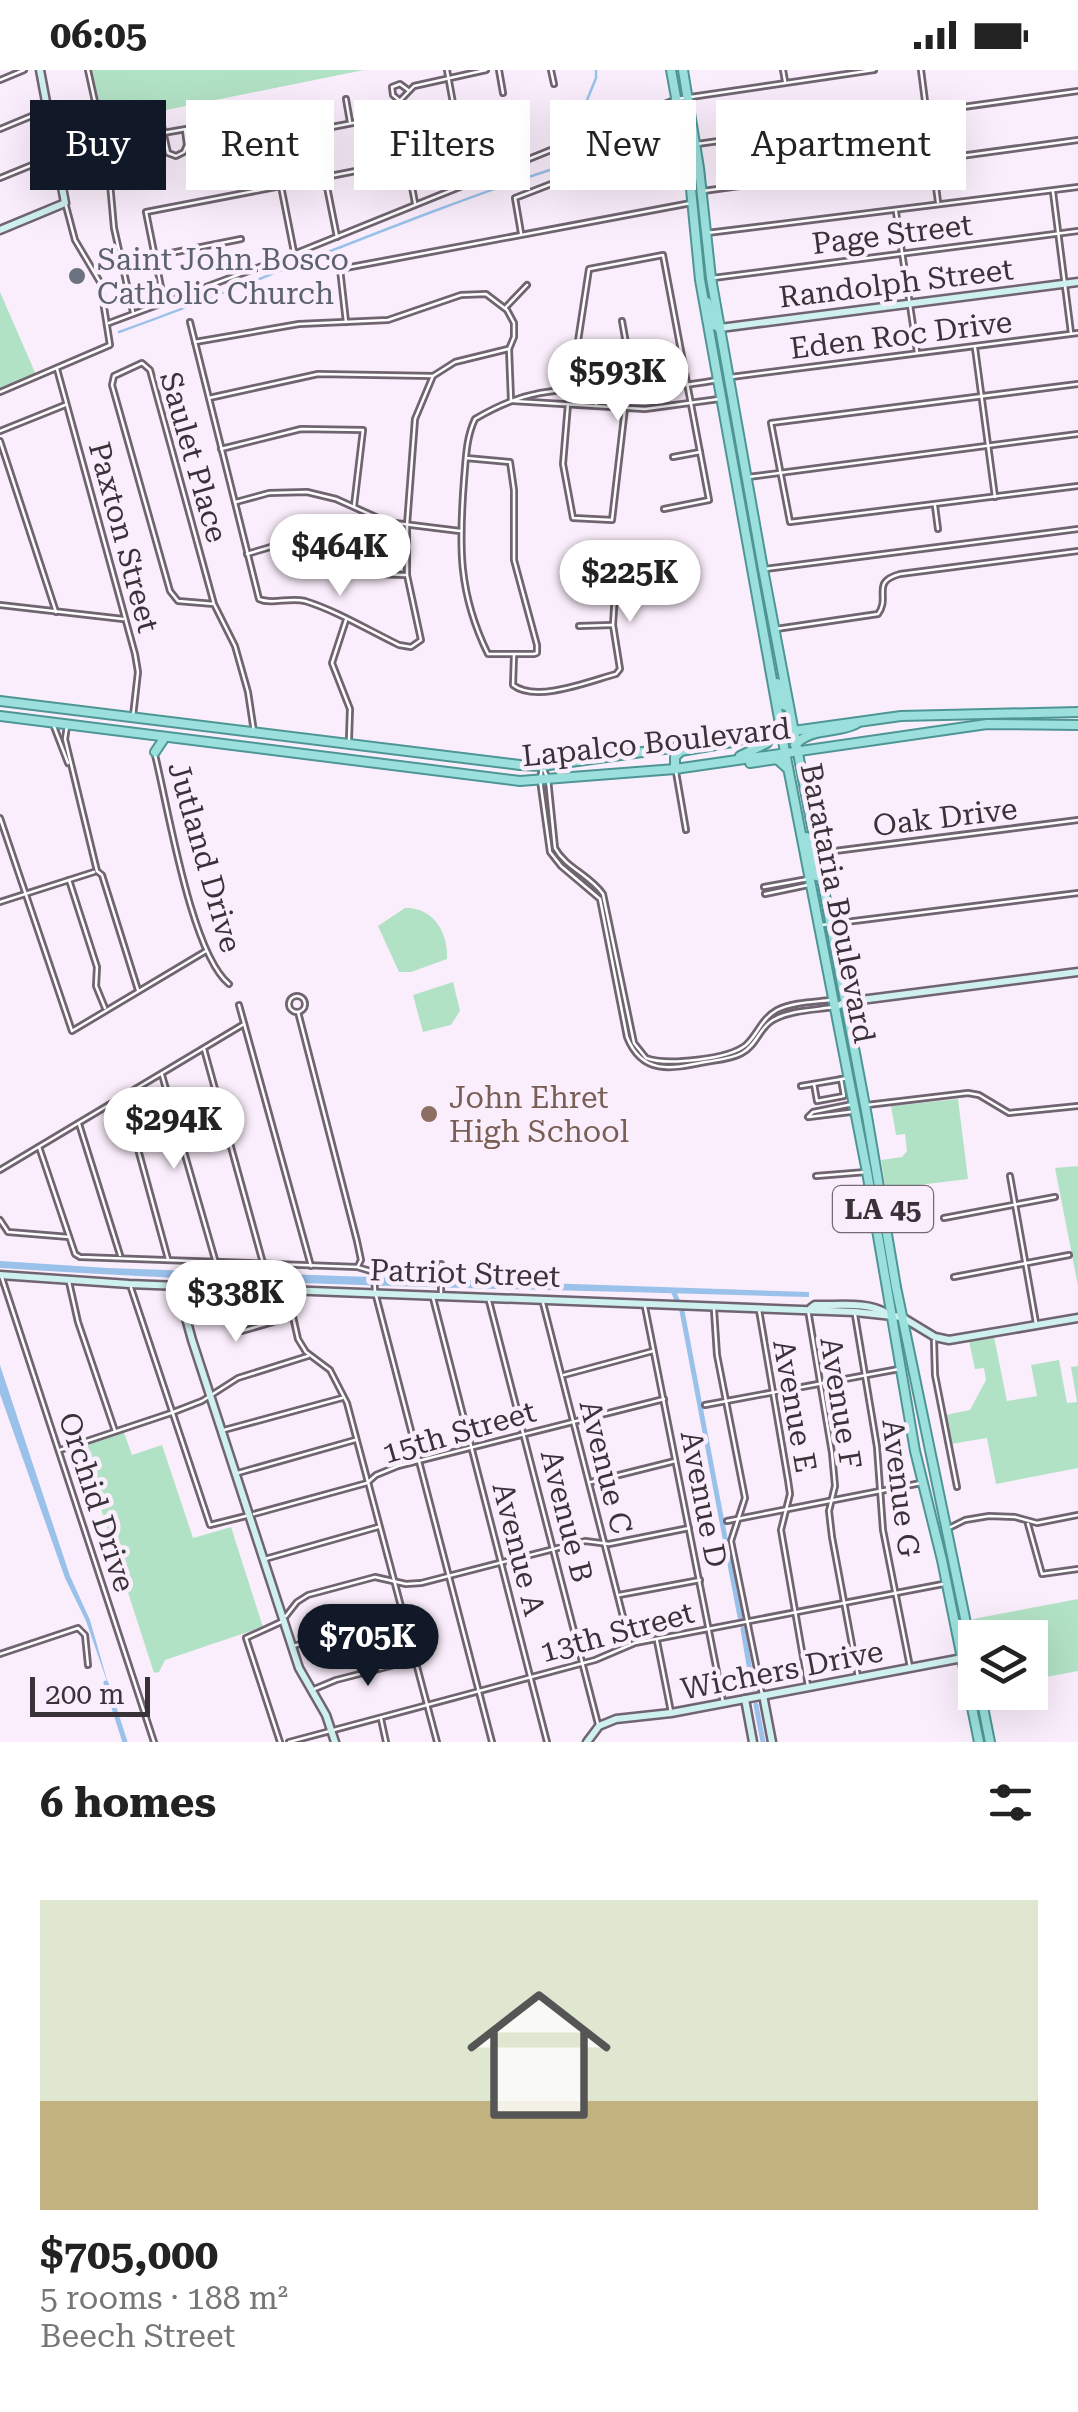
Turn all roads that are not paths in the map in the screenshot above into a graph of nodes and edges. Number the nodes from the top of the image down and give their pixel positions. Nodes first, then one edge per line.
1 (24, 70) edge
2 (40, 70) edge
3 (88, 70) edge
4 (446, 70) edge
5 (486, 70) edge
6 (499, 70) edge
7 (551, 70) edge
8 (672, 70) edge
9 (683, 70) edge
10 (783, 70) edge
11 (874, 70) edge
12 (921, 70) edge
13 (842, 72) edge
14 (448, 78) junction
15 (0, 80) edge
16 (786, 83) junction
17 (554, 84) dead end
18 (408, 90) junction
19 (1078, 92) edge
20 (504, 93) dead end
21 (688, 97) junction
22 (346, 99) dead end
23 (677, 99) junction
24 (45, 100) edge
25 (399, 100) joint
26 (452, 100) edge
27 (689, 100) edge
28 (925, 100) edge
29 (966, 107) edge
30 (30, 117) edge
31 (354, 123) edge
32 (350, 124) junction
33 (334, 127) edge
34 (185, 129) joint
35 (0, 130) edge
36 (166, 132) edge
37 (1078, 140) edge
38 (716, 141) edge
39 (696, 144) joint
40 (166, 146) edge
41 (966, 155) edge
42 (530, 159) edge
43 (30, 166) edge
44 (0, 178) edge
45 (550, 184) edge
46 (1078, 187) edge
47 (696, 189) edge
48 (716, 189) edge
49 (63, 190) edge
50 (451, 190) edge
51 (691, 190) edge
52 (936, 190) edge
53 (1053, 190) junction
54 (702, 191) junction
55 (65, 202) junction
56 (692, 203) junction
57 (938, 204) junction
58 (415, 205) junction
59 (896, 209) junction
60 (0, 230) edge
61 (705, 231) junction
62 (1078, 231) edge
63 (1058, 233) junction
64 (521, 235) junction
65 (337, 237) junction
66 (241, 239) dead end
67 (902, 253) junction
68 (294, 254) junction
69 (155, 256) junction
70 (712, 278) junction
71 (1078, 282) edge
72 (1064, 284) junction
73 (527, 285) dead end
74 (703, 300) junction
75 (164, 302) junction
76 (909, 303) junction
77 (505, 308) junction
78 (134, 314) junction
79 (622, 320) dead end
80 (190, 322) dead end
81 (346, 322) junction
82 (108, 323) junction
83 (720, 328) junction
84 (1071, 334) junction
85 (1078, 334) edge
86 (195, 342) junction
87 (975, 346) junction
88 (509, 349) junction
89 (917, 354) junction
90 (57, 369) junction
91 (433, 376) junction
92 (730, 377) junction
93 (718, 380) junction
94 (1078, 384) edge
95 (688, 385) junction
96 (571, 388) junction
97 (598, 388) junction
98 (634, 389) junction
99 (546, 390) junction
100 (0, 392) edge
101 (981, 396) junction
102 (208, 398) junction
103 (722, 398) junction
104 (733, 398) junction
105 (511, 402) junction
106 (544, 403) junction
107 (691, 403) junction
108 (66, 404) junction
109 (568, 404) junction
110 (596, 406) junction
111 (624, 408) junction
112 (0, 431) edge
113 (1078, 434) edge
114 (0, 440) edge
115 (988, 446) junction
116 (220, 449) junction
117 (700, 452) junction
118 (673, 457) dead end
119 (466, 458) junction
120 (732, 459) junction
121 (780, 473) junction
122 (748, 477) junction
123 (736, 478) junction
124 (1078, 486) edge
125 (751, 497) junction
126 (994, 497) junction
127 (234, 502) junction
128 (935, 504) junction
129 (354, 508) junction
130 (664, 509) dead end
131 (406, 525) junction
132 (938, 528) dead end
133 (1078, 529) edge
134 (462, 531) junction
135 (1078, 551) edge
136 (247, 554) junction
137 (750, 559) junction
138 (763, 569) junction
139 (572, 570) dead end
140 (752, 571) junction
141 (407, 574) junction
142 (766, 582) junction
143 (214, 604) junction
144 (0, 605) edge
145 (56, 612) junction
146 (126, 620) junction
147 (346, 620) junction
148 (762, 623) junction
149 (613, 625) junction
150 (578, 626) dead end
151 (776, 634) junction
152 (514, 654) junction
153 (772, 676) junction
154 (0, 703) edge
155 (790, 707) junction
156 (1078, 712) edge
157 (948, 714) junction
158 (0, 716) edge
159 (133, 718) junction
160 (869, 720) junction
161 (52, 723) junction
162 (180, 724) junction
163 (1078, 724) edge
164 (68, 725) junction
165 (793, 728) junction
166 (237, 731) junction
167 (781, 731) junction
168 (829, 731) junction
169 (141, 734) junction
170 (256, 734) junction
171 (920, 734) junction
172 (152, 735) junction
173 (165, 737) junction
174 (746, 737) junction
175 (284, 738) junction
176 (336, 744) junction
177 (848, 744) junction
178 (348, 745) junction
179 (239, 746) junction
180 (714, 746) junction
181 (822, 747) junction
182 (391, 750) junction
183 (155, 752) junction
184 (282, 752) junction
185 (417, 754) junction
186 (790, 756) junction
187 (740, 757) junction
188 (340, 759) junction
189 (390, 766) junction
190 (520, 766) junction
191 (542, 766) junction
192 (691, 766) junction
193 (416, 769) junction
194 (675, 769) junction
195 (72, 770) junction
196 (510, 780) junction
197 (544, 780) junction
198 (810, 816) junction
199 (0, 818) edge
200 (1078, 820) edge
201 (686, 830) dead end
202 (802, 835) junction
203 (818, 854) junction
204 (97, 871) junction
205 (822, 877) junction
206 (68, 880) junction
207 (810, 882) junction
208 (764, 887) dead end
209 (824, 888) junction
210 (1078, 893) edge
211 (26, 894) junction
212 (766, 894) dead end
213 (0, 902) edge
214 (830, 924) junction
215 (820, 926) junction
216 (206, 951) junction
217 (1078, 972) edge
218 (229, 984) dead end
219 (138, 992) junction
220 (845, 1002) junction
221 (835, 1003) junction
222 (239, 1004) dead end
223 (106, 1010) junction
224 (298, 1012) dead end
225 (244, 1024) junction
226 (204, 1048) junction
227 (162, 1073) junction
228 (845, 1078) junction
229 (814, 1084) junction
230 (801, 1086) dead end
231 (123, 1096) junction
232 (854, 1103) junction
233 (1078, 1106) edge
234 (866, 1111) junction
235 (79, 1123) junction
236 (40, 1147) junction
237 (0, 1170) edge
238 (867, 1172) junction
239 (816, 1176) dead end
240 (1010, 1176) dead end
241 (1055, 1197) dead end
242 (1015, 1204) junction
243 (944, 1218) dead end
244 (0, 1220) edge
245 (69, 1237) junction
246 (1070, 1255) dead end
247 (120, 1258) junction
248 (168, 1260) junction
249 (216, 1263) junction
250 (441, 1264) dead end
251 (1026, 1264) junction
252 (263, 1265) junction
253 (233, 1267) junction
254 (357, 1267) junction
255 (312, 1268) junction
256 (1, 1275) edge
257 (954, 1277) dead end
258 (69, 1280) junction
259 (129, 1284) junction
260 (181, 1286) junction
261 (229, 1286) junction
262 (287, 1290) junction
263 (376, 1290) junction
264 (442, 1293) junction
265 (887, 1293) junction
266 (431, 1294) junction
267 (488, 1297) junction
268 (541, 1299) junction
269 (644, 1303) junction
270 (714, 1306) junction
271 (872, 1307) junction
272 (437, 1308) junction
273 (759, 1308) junction
274 (808, 1310) junction
275 (855, 1312) junction
276 (294, 1316) junction
277 (890, 1316) junction
278 (902, 1317) junction
279 (1078, 1318) edge
280 (1036, 1324) junction
281 (920, 1328) junction
282 (935, 1337) junction
283 (908, 1344) junction
284 (653, 1350) junction
285 (309, 1356) junction
286 (899, 1370) junction
287 (563, 1375) junction
288 (865, 1376) junction
289 (818, 1384) junction
290 (772, 1392) junction
291 (211, 1395) junction
292 (344, 1397) junction
293 (664, 1399) junction
294 (726, 1401) junction
295 (705, 1406) dead end
296 (171, 1414) junction
297 (574, 1422) junction
298 (223, 1431) junction
299 (116, 1432) junction
300 (522, 1434) junction
301 (356, 1440) junction
302 (472, 1447) junction
303 (59, 1450) junction
304 (676, 1461) junction
305 (417, 1462) junction
306 (236, 1474) junction
307 (590, 1483) junction
308 (923, 1483) junction
309 (368, 1484) junction
310 (957, 1488) dead end
311 (880, 1492) junction
312 (832, 1502) junction
313 (785, 1510) junction
314 (1078, 1515) edge
315 (249, 1516) junction
316 (740, 1519) junction
317 (727, 1522) dead end
318 (1026, 1522) junction
319 (379, 1526) junction
320 (690, 1528) junction
321 (947, 1530) junction
322 (935, 1532) junction
323 (605, 1544) junction
324 (552, 1549) junction
325 (264, 1559) junction
326 (501, 1562) junction
327 (1078, 1569) edge
328 (447, 1575) junction
329 (700, 1580) junction
330 (394, 1581) junction
331 (946, 1583) junction
332 (960, 1583) junction
333 (896, 1593) junction
334 (618, 1596) junction
335 (844, 1604) junction
336 (795, 1612) junction
337 (403, 1615) junction
338 (285, 1618) junction
339 (967, 1620) edge
340 (747, 1621) junction
341 (708, 1628) junction
342 (657, 1639) junction
343 (958, 1644) edge
344 (630, 1645) junction
345 (292, 1646) junction
346 (0, 1654) edge
347 (415, 1660) junction
348 (958, 1660) edge
349 (582, 1664) junction
350 (88, 1665) dead end
351 (910, 1668) junction
352 (530, 1676) junction
353 (858, 1678) junction
354 (808, 1687) junction
355 (478, 1690) junction
356 (310, 1691) junction
357 (763, 1695) junction
358 (745, 1699) junction
359 (723, 1703) junction
360 (427, 1705) junction
361 (972, 1710) edge
362 (984, 1710) edge
363 (672, 1714) junction
364 (380, 1718) junction
365 (599, 1726) junction
366 (332, 1730) junction
367 (154, 1742) edge
368 (280, 1742) edge
369 (289, 1742) edge
370 (335, 1742) edge
371 (386, 1742) edge
372 (437, 1742) edge
373 (492, 1742) edge
374 (547, 1742) edge
375 (587, 1742) edge
376 (754, 1742) edge
377 (772, 1742) edge
378 (979, 1742) edge
379 (990, 1742) edge

1 - 15 street
2 - 24 street
3 - 78 street
4 - 14 street
5 - 14 street
6 - 20 street
7 - 17 street
8 - 23 main road, Barataria Boulevard / LA 45
9 - 21 main road, Barataria Boulevard
10 - 16 street
11 - 13 street
12 - 28 street
13 - 16 street
14 - 18 street
14 - 26 street
16 - 21 street
18 - 25 street
18 - 25 street
19 - 29 street
21 - 23 street
21 - 27 main road, Barataria Boulevard
22 - 32 street
23 - 42 street
30 - 35 street
31 - 32 street
32 - 33 street
34 - 36 street
34 - 40 street
37 - 41 street
38 - 39 street
39 - 54 main road, Barataria Boulevard
43 - 44 street
45 - 64 street
46 - 53 street
47 - 54 main road
48 - 54 street
49 - 55 street
50 - 58 street
51 - 56 main road, Barataria Boulevard / LA 45
52 - 57 street
53 - 57 street
53 - 63 street
54 - 61 main road, Barataria Boulevard
55 - 60 street
55 - 82 street
56 - 61 main road
56 - 64 street
56 - 74 main road, Barataria Boulevard / LA 45
57 - 59 street
58 - 65 street
58 - 65 street
59 - 61 street
59 - 67 street
61 - 70 main road, Barataria Boulevard
62 - 63 street, Page Street
63 - 67 street, Page Street
63 - 72 street
64 - 81 street
65 - 68 street
66 - 69 street
67 - 70 street, Page Street
67 - 76 street
68 - 69 street
68 - 75 street
69 - 75 street
70 - 83 main road, Barataria Boulevard
71 - 72 street, Randolph Street
72 - 76 street, Randolph Street
72 - 84 street
73 - 77 street
74 - 83 main road
74 - 93 main road, Barataria Boulevard / LA 45
75 - 78 street
76 - 83 street, Randolph Street
76 - 89 street
77 - 81 street
77 - 88 street
78 - 82 street
79 - 98 street
80 - 86 street
81 - 86 street
82 - 90 street
83 - 92 main road, Barataria Boulevard
84 - 85 street, Eden Roc Drive
84 - 87 street, Eden Roc Drive
86 - 102 street
87 - 89 street, Eden Roc Drive
87 - 101 street
88 - 91 street
88 - 105 street
89 - 92 street, Eden Roc Drive
90 - 100 street
90 - 108 street, Paxton Street
91 - 102 street
91 - 131 street
92 - 104 main road, Barataria Boulevard
93 - 95 street
93 - 103 main road, Barataria Boulevard / LA 45
93 - 104 main road
94 - 101 street
95 - 96 street
95 - 98 street
95 - 107 street
96 - 97 street
96 - 99 street
97 - 98 street
97 - 110 street
99 - 105 street
99 - 106 street
101 - 115 street
101 - 121 street
102 - 116 street
103 - 107 street
103 - 120 main road, Barataria Boulevard / LA 45
104 - 122 main road, Barataria Boulevard
105 - 106 street
105 - 119 street
106 - 109 street
107 - 111 street
107 - 117 street
108 - 112 street
108 - 146 street, Paxton Street
109 - 110 street
109 - 111 street
110 - 111 street
113 - 115 street
114 - 145 street
115 - 121 street
115 - 126 street
116 - 127 street
116 - 129 street
117 - 118 street
117 - 130 street
119 - 134 street
119 - 152 street
120 - 122 main road
120 - 123 main road, Barataria Boulevard / LA 45
121 - 122 street
121 - 128 street
122 - 125 main road, Barataria Boulevard
123 - 125 main road
123 - 137 main road, Barataria Boulevard / LA 45
124 - 126 street
125 - 138 main road, Barataria Boulevard
126 - 128 street
127 - 129 street
127 - 136 street
128 - 132 street
129 - 131 street
131 - 134 street
131 - 141 street
133 - 138 street
134 - 152 street
135 - 151 street
136 - 141 street
136 - 147 street
137 - 138 main road
137 - 140 main road, Barataria Boulevard / LA 45
138 - 142 main road, Barataria Boulevard
139 - 149 street
140 - 142 main road
140 - 148 main road, Barataria Boulevard / LA 45
141 - 147 street
142 - 151 main road, Barataria Boulevard
143 - 143 street, Saulet Place
143 - 170 street, Saulet Place
144 - 145 street
145 - 146 street
146 - 159 street, Paxton Street
147 - 178 street
148 - 151 main road
148 - 153 main road, Barataria Boulevard / LA 45
149 - 150 street
149 - 152 street
151 - 155 main road, Barataria Boulevard
153 - 155 main road
153 - 167 main road, Barataria Boulevard / LA 45
154 - 159 main road, Lapalco Boulevard
155 - 165 main road, Barataria Boulevard
156 - 157 main road, Lapalco Boulevard
157 - 160 main road, Lapalco Boulevard
157 - 171 main road
158 - 161 main road, Lapalco Boulevard
159 - 162 main road, Lapalco Boulevard
159 - 169 main road
160 - 165 main road, Lapalco Boulevard
160 - 168 main road
160 - 177 main road
161 - 164 main road, Lapalco Boulevard
161 - 195 street
162 - 166 main road, Lapalco Boulevard
162 - 172 main road
163 - 171 main road, Lapalco Boulevard
164 - 169 main road, Lapalco Boulevard
164 - 195 street
165 - 167 main road, Lapalco Boulevard
165 - 186 main road
166 - 170 main road, Lapalco Boulevard
166 - 179 main road
167 - 174 main road, Lapalco Boulevard
167 - 186 main road, Barataria Boulevard / LA 45
168 - 181 main road
168 - 186 main road
169 - 172 main road, Lapalco Boulevard
170 - 175 main road, Lapalco Boulevard
170 - 179 main road
171 - 177 main road, Lapalco Boulevard
172 - 173 main road, Lapalco Boulevard
172 - 183 street, Jutland Drive
173 - 179 main road, Lapalco Boulevard
173 - 183 main road
174 - 180 main road
174 - 187 main road
174 - 191 main road, Lapalco Boulevard
175 - 176 main road, Lapalco Boulevard
175 - 184 main road
176 - 178 main road, Lapalco Boulevard
176 - 188 main road
177 - 181 main road, Lapalco Boulevard
178 - 182 main road, Lapalco Boulevard
179 - 184 main road, Lapalco Boulevard
180 - 192 main road
180 - 194 main road
181 - 186 main road, Lapalco Boulevard
182 - 185 main road, Lapalco Boulevard
182 - 189 main road
183 - 216 street, Jutland Drive
184 - 188 main road, Lapalco Boulevard
185 - 190 main road, Lapalco Boulevard
185 - 193 main road
186 - 187 main road, Lapalco Boulevard
186 - 187 main road
186 - 198 main road, Barataria Boulevard / LA 45
186 - 198 main road
186 - 202 main road, Barataria Boulevard / LA 45
187 - 192 main road, Lapalco Boulevard
188 - 189 main road, Lapalco Boulevard
189 - 193 main road, Lapalco Boulevard
190 - 191 main road, Lapalco Boulevard
190 - 196 main road
191 - 197 street
192 - 194 main road, Lapalco Boulevard
193 - 196 main road, Lapalco Boulevard
194 - 197 main road, Lapalco Boulevard
194 - 201 street
195 - 204 street
196 - 197 main road, Lapalco Boulevard
197 - 221 street
198 - 203 main road, Barataria Boulevard / LA 45
199 - 211 street
200 - 203 street, Oak Drive
202 - 205 main road
202 - 207 main road, Barataria Boulevard / LA 45
203 - 205 main road, Barataria Boulevard / LA 45
204 - 206 street
204 - 219 street
205 - 209 main road, Barataria Boulevard / LA 45
206 - 211 street
206 - 223 street
207 - 208 street
207 - 209 main road
207 - 212 street
207 - 215 main road, Barataria Boulevard / LA 45
209 - 214 main road, Barataria Boulevard / LA 45
210 - 214 street
211 - 213 street
211 - 223 street
214 - 215 street
214 - 220 main road, Barataria Boulevard / LA 45
215 - 221 main road, Barataria Boulevard / LA 45
216 - 218 street, Jutland Drive
216 - 219 street
217 - 220 street
219 - 223 street
220 - 221 street
220 - 234 main road, Barataria Boulevard / LA 45
221 - 228 main road, Barataria Boulevard / LA 45
222 - 225 street
224 - 254 street
225 - 226 street
225 - 255 street
226 - 227 street
226 - 252 street
227 - 231 street
227 - 249 street
228 - 229 street
228 - 229 street
228 - 232 main road, Barataria Boulevard / LA 45
229 - 230 street
231 - 235 street
231 - 248 street
232 - 232 street
232 - 234 main road
232 - 238 main road, Barataria Boulevard / LA 45
233 - 234 street
234 - 278 main road, Barataria Boulevard / LA 45
235 - 236 street
235 - 247 street
236 - 237 street
236 - 245 street
238 - 239 street
238 - 265 main road, Barataria Boulevard / LA 45
240 - 242 street
241 - 242 street
242 - 243 street
242 - 251 street
244 - 245 street
245 - 247 street, Patriot Street
246 - 251 street
247 - 248 street, Patriot Street
248 - 249 street, Patriot Street
249 - 253 street, Patriot Street
250 - 264 street
251 - 257 street
251 - 280 street
252 - 253 street, Patriot Street
252 - 255 street, Patriot Street
253 - 261 street
254 - 255 street, Patriot Street
254 - 263 street
256 - 258 street, Patriot Street
256 - 303 street, Orchid Drive
258 - 259 street, Patriot Street
258 - 299 street
259 - 260 street, Patriot Street
259 - 296 street
260 - 261 street, Patriot Street
260 - 291 street
261 - 262 street, Patriot Street
261 - 276 street
262 - 263 street, Patriot Street
262 - 276 street
263 - 266 street, Patriot Street
263 - 305 street
264 - 266 street, Patriot Street
264 - 267 street, Patriot Street
264 - 272 street
265 - 271 street
265 - 277 main road, Barataria Boulevard / LA 45
266 - 272 street, Avenue A
267 - 268 street, Patriot Street
267 - 300 street, Avenue B
268 - 269 street, Patriot Street
268 - 287 street, Avenue C
269 - 270 street, Patriot Street
269 - 284 street, Avenue D
270 - 273 street, Patriot Street
270 - 294 street
271 - 274 street, Patriot Street
271 - 277 street, Patriot Street
272 - 302 street, Avenue A
273 - 274 street, Patriot Street
273 - 290 street, Avenue E
274 - 275 street, Patriot Street
274 - 289 street, Avenue F
275 - 277 street, Patriot Street
275 - 288 street, Avenue G
276 - 285 street
277 - 278 street, Patriot Street
277 - 286 main road, Barataria Boulevard / LA 45
278 - 281 street
278 - 283 main road, Barataria Boulevard / LA 45
279 - 280 street
280 - 282 street
281 - 282 street
281 - 283 street
282 - 310 street
283 - 321 main road, Barataria Boulevard / LA 45
284 - 287 street
284 - 293 street, Avenue D
285 - 291 street
285 - 292 street
286 - 288 street
286 - 308 main road, Barataria Boulevard / LA 45
287 - 297 street, Avenue C
288 - 289 street
288 - 311 street, Avenue G
289 - 290 street
289 - 312 street, Avenue F
290 - 294 street
290 - 313 street, Avenue E
291 - 296 street
291 - 298 street
292 - 298 street
292 - 301 street
293 - 297 street, 15th Street
293 - 304 street, Avenue D
294 - 295 street
294 - 316 street
296 - 299 street
296 - 315 street, 15th Street
297 - 300 street, 15th Street
297 - 307 street, Avenue C
298 - 306 street
299 - 303 street
300 - 302 street, 15th Street
300 - 324 street, Avenue B
301 - 306 street
301 - 309 street
302 - 305 street, 15th Street
302 - 326 street, Avenue A
303 - 367 street, Orchid Drive
304 - 307 street
304 - 320 street, Avenue D
305 - 309 street, 15th Street
305 - 328 street
306 - 315 street
307 - 323 street, Avenue C
308 - 311 street
308 - 322 main road, Barataria Boulevard / LA 45
309 - 315 street, 15th Street
309 - 319 street
311 - 312 street
311 - 333 street, Avenue G
312 - 313 street
312 - 335 street, Avenue F
313 - 316 street
313 - 336 street, Avenue E
314 - 318 street
315 - 325 street
316 - 317 street
316 - 340 street
318 - 321 street
318 - 327 street
319 - 325 street
319 - 330 street
320 - 323 street
320 - 329 street, Avenue D
321 - 322 street
321 - 332 main road, Barataria Boulevard / LA 45
322 - 331 main road, Barataria Boulevard / LA 45
323 - 324 street
323 - 334 street, Avenue C
324 - 326 street
324 - 349 street, Avenue B
325 - 338 street
326 - 328 street
326 - 352 street, Avenue A
328 - 330 street
328 - 355 street
329 - 334 street
329 - 341 street, Avenue D
330 - 337 street
330 - 338 street
331 - 332 street, 13th Street
331 - 333 street, 13th Street
331 - 343 main road, Barataria Boulevard / LA 45
332 - 339 main road, Barataria Boulevard / LA 45
333 - 335 street, 13th Street
333 - 351 street, Avenue G
334 - 344 street, Avenue C
335 - 336 street, 13th Street
335 - 353 street, Avenue F
336 - 340 street, 13th Street
336 - 354 street, Avenue E
337 - 345 street
337 - 347 street
338 - 345 street
338 - 368 street
340 - 341 street, 13th Street
340 - 357 street
341 - 342 street, 13th Street
341 - 359 street, Avenue D
342 - 344 street, 13th Street
342 - 363 street
344 - 349 street, 13th Street
345 - 356 street
346 - 350 street
347 - 356 street
347 - 360 street
348 - 351 street, Wichers Drive
349 - 352 street, 13th Street
349 - 365 street, Avenue B
351 - 353 street, Wichers Drive
352 - 355 street, 13th Street
352 - 374 street, Avenue A
353 - 354 street, Wichers Drive
354 - 357 street, Wichers Drive
355 - 360 street, 13th Street
355 - 373 street
356 - 366 street
357 - 358 street, Wichers Drive
357 - 377 street
358 - 359 street, Wichers Drive
358 - 376 street
359 - 363 street, Wichers Drive
360 - 364 street, 13th Street
360 - 372 street
361 - 378 main road, Barataria Boulevard / LA 45
362 - 379 main road
363 - 365 street, Wichers Drive
364 - 366 street, 13th Street
364 - 371 street
365 - 375 street
366 - 369 street, 13th Street
366 - 370 street

